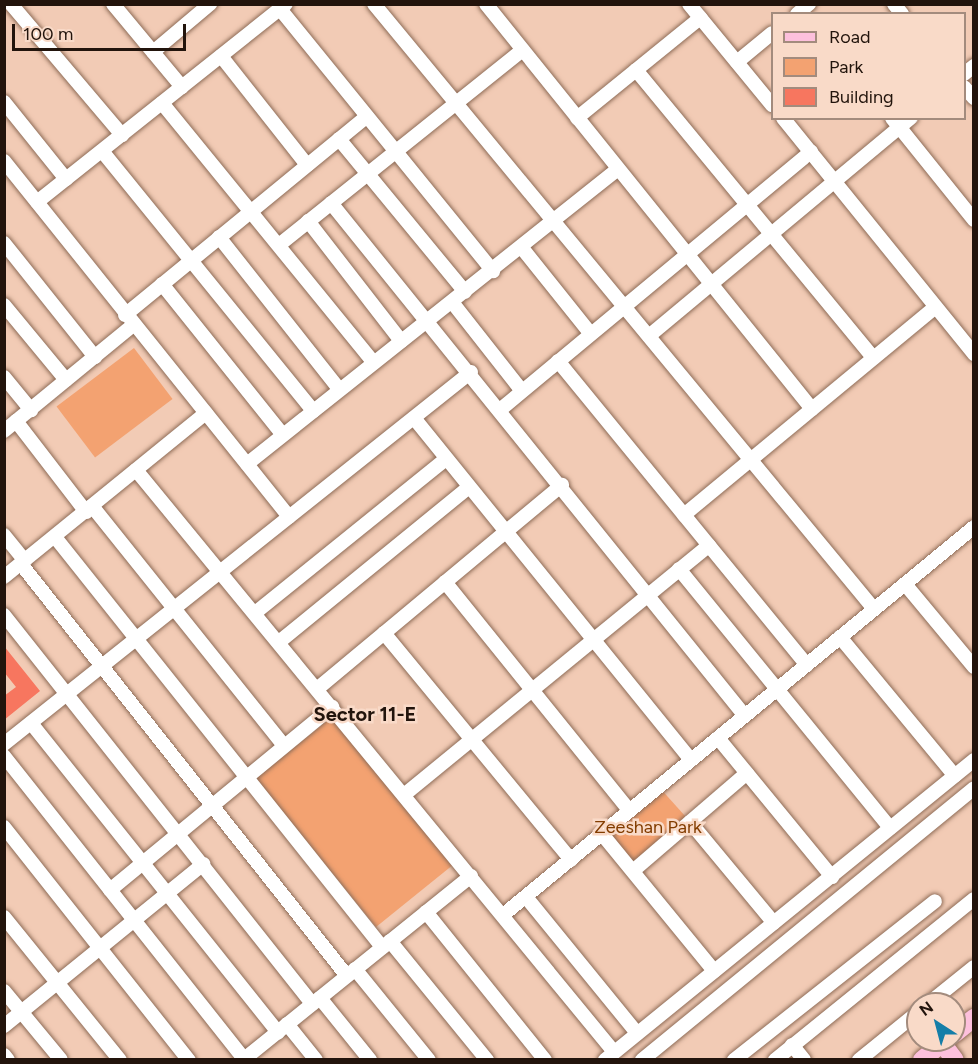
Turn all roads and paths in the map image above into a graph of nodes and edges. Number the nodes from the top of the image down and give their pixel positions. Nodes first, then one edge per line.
1 (11, 4) edge
2 (113, 4) edge
3 (210, 4) edge
4 (374, 4) edge
5 (486, 4) edge
6 (689, 4) edge
7 (283, 7) edge
8 (700, 18) junction
9 (771, 34) edge
10 (522, 50) junction
11 (153, 52) junction
12 (221, 56) junction
13 (736, 62) junction
14 (636, 70) junction
15 (182, 87) junction
16 (4, 102) edge
17 (162, 103) junction
18 (455, 103) junction
19 (771, 104) edge
20 (367, 116) junction
21 (577, 118) junction
22 (785, 120) edge
23 (895, 123) edge
24 (122, 135) junction
25 (339, 139) junction
26 (102, 151) junction
27 (396, 151) junction
28 (811, 152) junction
29 (4, 160) edge
30 (307, 165) junction
31 (618, 169) junction
32 (368, 174) junction
33 (66, 179) junction
34 (835, 181) junction
35 (37, 202) junction
36 (332, 203) junction
37 (747, 205) junction
38 (251, 210) junction
39 (974, 220) edge
40 (308, 221) junction
41 (555, 223) junction
42 (771, 234) junction
43 (219, 237) junction
44 (4, 243) edge
45 (279, 245) junction
46 (522, 248) junction
47 (687, 255) junction
48 (191, 260) junction
49 (493, 271) junction
50 (162, 284) junction
51 (711, 285) junction
52 (465, 292) junction
53 (452, 302) junction
54 (4, 305) edge
55 (624, 307) junction
56 (935, 307) junction
57 (129, 320) junction
58 (428, 320) junction
59 (591, 334) junction
60 (649, 336) junction
61 (401, 340) junction
62 (974, 354) edge
63 (95, 357) junction
64 (873, 358) junction
65 (558, 361) junction
66 (373, 363) junction
67 (471, 372) junction
68 (4, 377) edge
69 (66, 380) junction
70 (339, 389) junction
71 (522, 391) junction
72 (812, 408) junction
73 (501, 409) junction
74 (31, 410) junction
75 (312, 411) junction
76 (206, 413) junction
77 (414, 418) junction
78 (16, 421) junction
79 (4, 431) edge
80 (282, 434) junction
81 (447, 459) junction
82 (750, 460) junction
83 (247, 464) junction
84 (136, 470) junction
85 (562, 485) junction
86 (469, 487) junction
87 (89, 509) junction
88 (684, 515) junction
89 (289, 517) junction
90 (505, 532) junction
91 (4, 535) edge
92 (970, 536) edge
93 (55, 537) junction
94 (709, 545) junction
95 (23, 562) junction
96 (680, 569) junction
97 (221, 572) junction
98 (4, 577) edge
99 (445, 582) junction
100 (905, 584) junction
101 (649, 594) junction
102 (175, 609) junction
103 (874, 609) junction
104 (255, 613) junction
105 (4, 615) edge
106 (384, 633) junction
107 (840, 637) junction
108 (136, 639) junction
109 (594, 641) junction
110 (279, 642) junction
111 (807, 665) junction
112 (102, 667) junction
113 (974, 667) edge
114 (317, 689) junction
115 (532, 690) junction
116 (777, 690) junction
117 (68, 694) junction
118 (332, 707) junction
119 (746, 716) junction
120 (31, 723) junction
121 (718, 738) junction
122 (471, 740) junction
123 (4, 744) edge
124 (285, 746) junction
125 (4, 756) edge
126 (692, 760) junction
127 (974, 760) edge
128 (747, 773) junction
129 (955, 776) junction
130 (247, 777) junction
131 (974, 788) edge
132 (404, 795) junction
133 (212, 806) junction
134 (630, 811) junction
135 (690, 822) junction
136 (4, 827) edge
137 (890, 828) junction
138 (178, 834) junction
139 (602, 834) junction
140 (571, 860) junction
141 (143, 863) junction
142 (202, 864) junction
143 (633, 871) junction
144 (471, 876) junction
145 (832, 877) junction
146 (110, 890) junction
147 (167, 893) junction
148 (525, 897) junction
149 (974, 899) edge
150 (935, 901) dead end
151 (426, 912) junction
152 (503, 915) junction
153 (4, 917) edge
154 (134, 920) junction
155 (774, 923) junction
156 (386, 944) junction
157 (100, 947) junction
158 (974, 967) edge
159 (714, 971) junction
160 (351, 972) junction
161 (58, 981) junction
162 (4, 992) edge
163 (943, 992) edge
164 (316, 1001) junction
165 (21, 1012) junction
166 (906, 1022) edge
167 (4, 1026) edge
168 (282, 1028) junction
169 (637, 1033) junction
170 (792, 1045) junction
171 (4, 1055) edge
172 (609, 1056) edge
173 (249, 1057) edge
174 (8, 1059) edge
175 (61, 1059) edge
176 (120, 1059) edge
177 (189, 1059) edge
178 (316, 1059) edge
179 (370, 1059) edge
180 (429, 1059) edge
181 (487, 1059) edge
182 (545, 1059) edge
183 (642, 1059) edge
184 (735, 1059) edge
185 (775, 1059) edge
186 (804, 1059) edge
187 (859, 1059) edge

1 - 24 street
2 - 11 street
3 - 11 street
4 - 18 street
5 - 10 street
6 - 8 street
7 - 12 street
7 - 20 street
8 - 13 street
8 - 14 street
9 - 13 street
10 - 18 street
10 - 21 street
11 - 15 street
12 - 15 street
12 - 30 street
13 - 19 street
14 - 21 street
14 - 37 street
15 - 17 street
16 - 33 street
17 - 24 street
17 - 38 street
18 - 27 street
18 - 41 street
20 - 25 street
20 - 27 street
21 - 31 street
22 - 28 street
23 - 34 street
23 - 39 street
24 - 26 street
25 - 30 street
25 - 32 street
26 - 33 street
26 - 48 street
27 - 32 street
27 - 49 street
28 - 34 street
28 - 37 street
29 - 35 street
30 - 38 street
31 - 41 street
31 - 47 street
32 - 36 street
32 - 52 street
33 - 35 street
34 - 42 street
34 - 56 street
35 - 57 street
36 - 40 street
36 - 58 street
37 - 42 street
37 - 47 street
38 - 43 street
38 - 45 street
40 - 45 street
40 - 61 street
41 - 46 street
41 - 55 street
42 - 51 street
42 - 64 street
43 - 48 street
43 - 70 street
44 - 63 street
45 - 66 street
46 - 49 street
46 - 59 street
47 - 51 street
47 - 55 street
48 - 50 street
48 - 75 street
49 - 52 street
50 - 57 street
50 - 80 street
51 - 60 street
51 - 72 street
52 - 53 street
53 - 58 street
53 - 71 street
54 - 69 street
55 - 59 street
55 - 60 street
56 - 62 street
56 - 64 street
57 - 63 street
57 - 76 street
58 - 61 street
58 - 67 street
59 - 65 street
60 - 82 street
61 - 66 street
63 - 69 street
64 - 72 street
65 - 71 street
65 - 88 street
66 - 70 street
67 - 73 street
67 - 77 street
68 - 74 street
69 - 74 street
70 - 75 street
71 - 73 street
72 - 82 street
73 - 85 street
74 - 78 street
75 - 80 street
76 - 83 street
76 - 84 street
77 - 81 street
77 - 89 street
78 - 79 street
78 - 87 street
80 - 83 street
81 - 86 street
81 - 104 street
82 - 88 street
82 - 103 street
83 - 89 street
84 - 87 street
84 - 97 street
85 - 90 street
85 - 101 street
86 - 90 street
86 - 110 street
87 - 93 street
87 - 102 street
88 - 94 street
89 - 97 street
90 - 99 street
90 - 109 street
91 - 95 street
92 - 100 street
93 - 95 street
93 - 108 street
94 - 96 street
94 - 111 street
95 - 98 street
95 - 112 street
96 - 101 street
96 - 116 street
97 - 102 street
97 - 104 street
99 - 106 street
99 - 115 street
100 - 103 street
100 - 113 street
101 - 109 street
101 - 119 street
102 - 108 street
102 - 124 street
103 - 107 street
104 - 110 street
105 - 117 street
106 - 114 street
106 - 122 street
107 - 111 street
107 - 129 street
108 - 112 street
108 - 130 street
109 - 115 street
109 - 126 street
110 - 114 street
111 - 116 street
112 - 117 street
112 - 133 street
114 - 118 street
115 - 122 street
115 - 134 street
116 - 119 street
116 - 137 street
117 - 120 street
117 - 138 street
118 - 124 street
118 - 132 street
119 - 121 street
120 - 123 street
120 - 141 street
121 - 126 street
121 - 128 street
122 - 132 street
122 - 140 street
124 - 130 street
125 - 146 street
126 - 134 street
127 - 129 street
128 - 135 street
128 - 145 street
129 - 137 street
130 - 133 street
130 - 156 street
131 - 183 street
132 - 144 street
133 - 138 street
133 - 160 street
134 - 139 street
135 - 143 street
135 - 155 street
136 - 157 street
137 - 145 street
138 - 141 street
138 - 142 street
139 - 140 street
139 - 143 street
140 - 148 street
141 - 146 street
141 - 147 street
142 - 147 street
142 - 164 street
143 - 159 street
144 - 151 street
144 - 152 street
145 - 155 street
146 - 154 street
147 - 154 street
147 - 168 street
148 - 152 street
148 - 169 street
149 - 170 street
150 - 184 street
151 - 156 street
151 - 182 street
152 - 172 street
153 - 161 street
154 - 157 street
154 - 173 street
155 - 159 street
156 - 160 street
156 - 181 street
157 - 161 street
157 - 177 street
158 - 163 street
159 - 169 street
160 - 164 street
160 - 180 street
161 - 165 street
161 - 176 street
162 - 165 street
164 - 168 street
164 - 179 street
165 - 167 street
165 - 175 street
166 - 187 street
168 - 173 street
168 - 178 street
169 - 172 street
170 - 185 street
170 - 186 street
171 - 174 street

